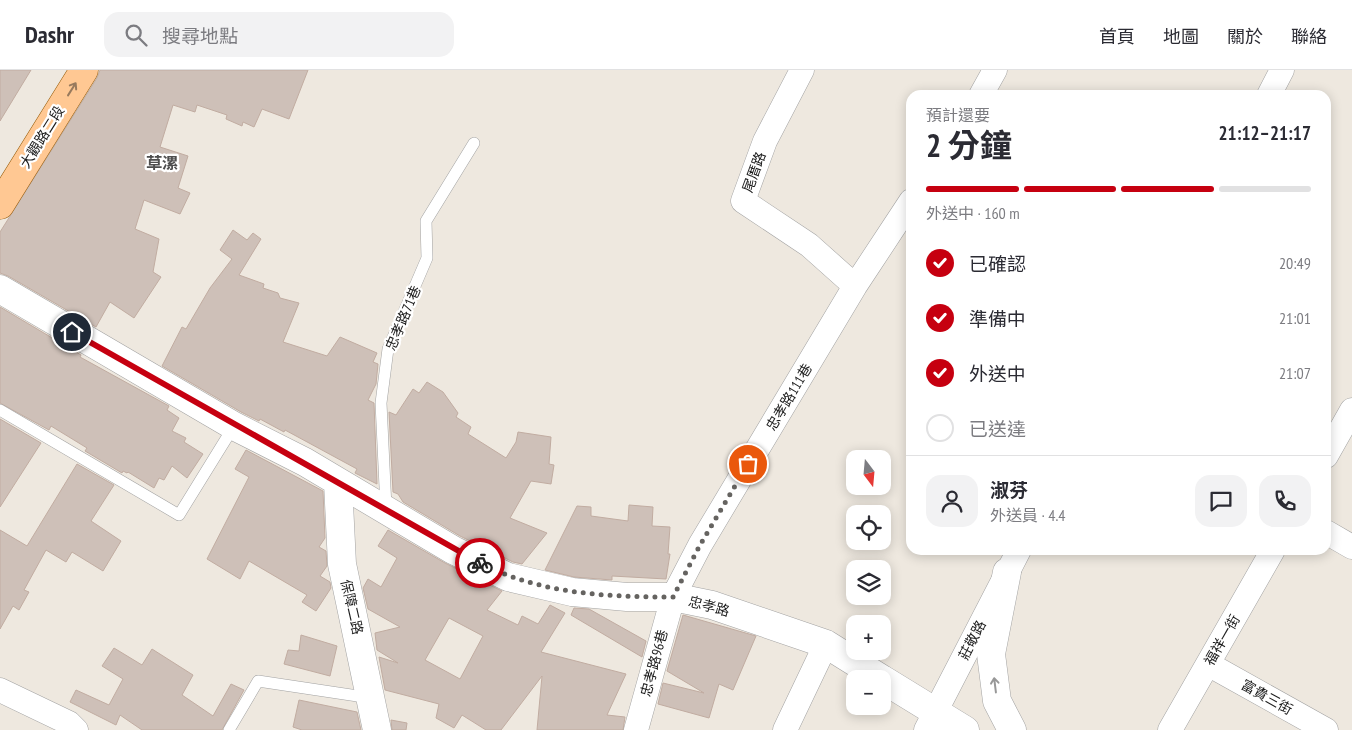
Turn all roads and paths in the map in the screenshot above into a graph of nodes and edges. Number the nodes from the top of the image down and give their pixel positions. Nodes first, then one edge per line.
1 (62, 70) edge
2 (84, 70) edge
3 (802, 70) edge
4 (995, 70) edge
5 (1282, 70) edge
6 (984, 90) edge
7 (1272, 90) edge
8 (474, 143) dead end
9 (0, 170) edge
10 (0, 204) edge
11 (906, 209) edge
12 (855, 286) junction
13 (0, 289) edge
14 (0, 410) edge
15 (1352, 410) edge
16 (234, 426) junction
17 (1331, 447) edge
18 (338, 483) junction
19 (386, 508) junction
20 (1331, 535) edge
21 (1352, 547) edge
22 (1270, 555) edge
23 (1013, 561) edge
24 (673, 597) junction
25 (826, 644) junction
26 (1208, 664) junction
27 (868, 670) edge
28 (891, 687) edge
29 (0, 690) edge
30 (371, 698) junction
31 (931, 721) edge
32 (76, 730) edge
33 (229, 730) edge
34 (377, 730) edge
35 (636, 730) edge
36 (785, 730) edge
37 (965, 730) edge
38 (1012, 730) edge
39 (1170, 730) edge
40 (1326, 730) edge

1 - 9 main road, 大觀路二段
10 -> 2 main road, 大觀路二段
3 - 12 street, 尾厝路
4 - 6 street
5 - 7 street
8 - 19 lane, 忠孝路71巷
11 - 12 street, 忠孝路111巷
12 - 24 street, 忠孝路111巷
13 - 16 street, 忠孝路
14 - 16 lane
15 - 17 street
16 - 18 street, 忠孝路
18 - 19 street, 忠孝路
18 - 30 street, 保障二路
19 - 24 street, 忠孝路
20 - 21 street
22 - 26 street, 福祥一街
23 - 31 street, 莊敬路
38 -> 23 street
24 - 25 street, 忠孝路
24 - 35 street, 忠孝路96巷
25 - 27 street, 忠孝路
25 - 36 street
26 - 39 street, 福祥一街
26 - 40 street, 富貴三街
28 - 31 street, 忠孝路
29 - 32 street
30 - 33 lane
30 - 34 street, 保障二路
31 - 37 street, 忠孝路

